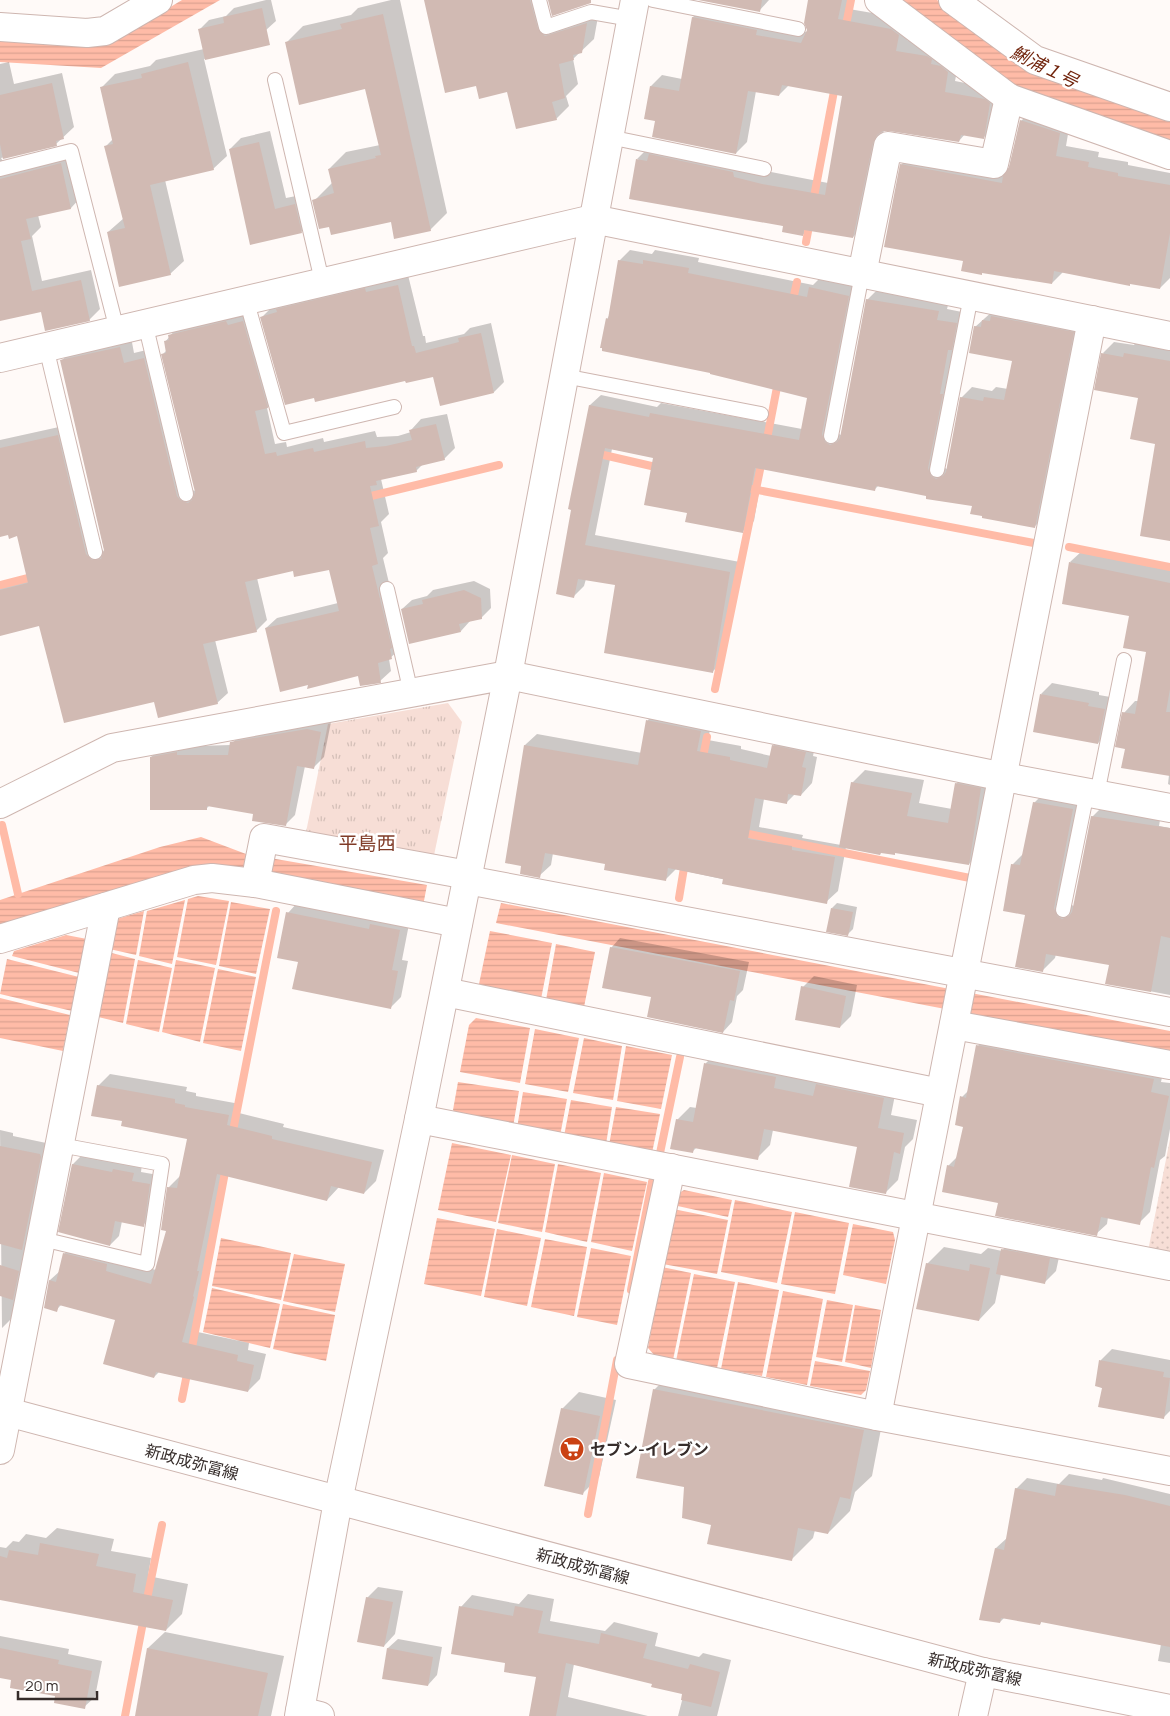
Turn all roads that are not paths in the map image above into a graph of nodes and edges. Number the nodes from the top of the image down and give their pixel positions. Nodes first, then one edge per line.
1 (158, 0) edge
2 (539, 0) edge
3 (653, 0) edge
4 (879, 0) edge
5 (954, 0) edge
6 (633, 10) edge
7 (0, 27) edge
8 (798, 29) dead end
9 (275, 80) dead end
10 (1009, 98) junction
11 (1170, 107) edge
12 (609, 137) junction
13 (1170, 155) edge
14 (0, 168) edge
15 (764, 169) dead end
16 (593, 219) junction
17 (862, 274) junction
18 (322, 281) junction
19 (971, 296) junction
20 (246, 299) junction
21 (1092, 320) junction
22 (145, 323) junction
23 (117, 330) junction
24 (1170, 336) edge
25 (46, 347) junction
26 (0, 358) edge
27 (564, 376) junction
28 (394, 407) dead end
29 (761, 414) dead end
30 (831, 436) dead end
31 (937, 470) dead end
32 (186, 494) dead end
33 (95, 552) dead end
34 (386, 589) dead end
35 (1124, 660) dead end
36 (508, 675) junction
37 (411, 693) junction
38 (1004, 777) junction
39 (1092, 793) junction
40 (0, 804) edge
41 (1170, 808) edge
42 (467, 877) junction
43 (255, 883) junction
44 (106, 907) junction
45 (1063, 910) dead end
46 (458, 923) junction
47 (0, 940) edge
48 (964, 980) junction
49 (445, 992) junction
50 (1170, 1012) edge
51 (955, 1020) junction
52 (1170, 1064) edge
53 (940, 1092) junction
54 (419, 1119) junction
55 (60, 1145) junction
56 (671, 1168) junction
57 (915, 1217) junction
58 (42, 1239) junction
59 (1170, 1266) edge
60 (4, 1411) edge
61 (878, 1416) junction
62 (0, 1450) edge
63 (1170, 1471) edge
64 (338, 1501) junction
65 (983, 1672) junction
66 (1170, 1710) edge
67 (306, 1714) edge
68 (973, 1716) edge

1 - 7 street
2 - 6 lane
3 - 8 lane
4 - 10 street
5 - 11 street
6 - 12 street
9 - 18 lane
10 - 13 street
10 - 17 street
12 - 15 lane
12 - 16 street
14 - 23 lane
16 - 17 street
16 - 18 street
16 - 27 street
17 - 19 street
17 - 30 lane
18 - 20 street
19 - 21 street
19 - 31 lane
20 - 22 street
20 - 28 lane
21 - 24 street
21 - 38 street
22 - 23 street
22 - 32 lane
23 - 25 street
25 - 26 street
25 - 33 lane
27 - 29 lane
27 - 36 street
34 - 37 lane
35 - 39 lane
36 - 37 street
36 - 38 street
36 - 42 street
37 - 40 street
38 - 39 street
38 - 48 street
39 - 41 street
39 - 45 lane
42 - 43 street
42 - 46 street
42 - 48 street
43 - 44 street
43 - 46 street
44 - 47 street
44 - 55 street
46 - 49 street
48 - 50 street
48 - 51 street
49 - 53 street
49 - 54 street
51 - 52 street
51 - 53 street
53 - 57 street
54 - 56 street
54 - 64 street
55 - 58 street
55 - 58 lane
56 - 57 street
56 - 61 street
57 - 59 street
57 - 61 street
58 - 60 street
60 - 62 street
60 - 64 street, 新政成弥富線
61 - 63 street
64 - 65 street, 新政成弥富線
64 - 67 street
65 - 66 street, 新政成弥富線
65 - 68 street

